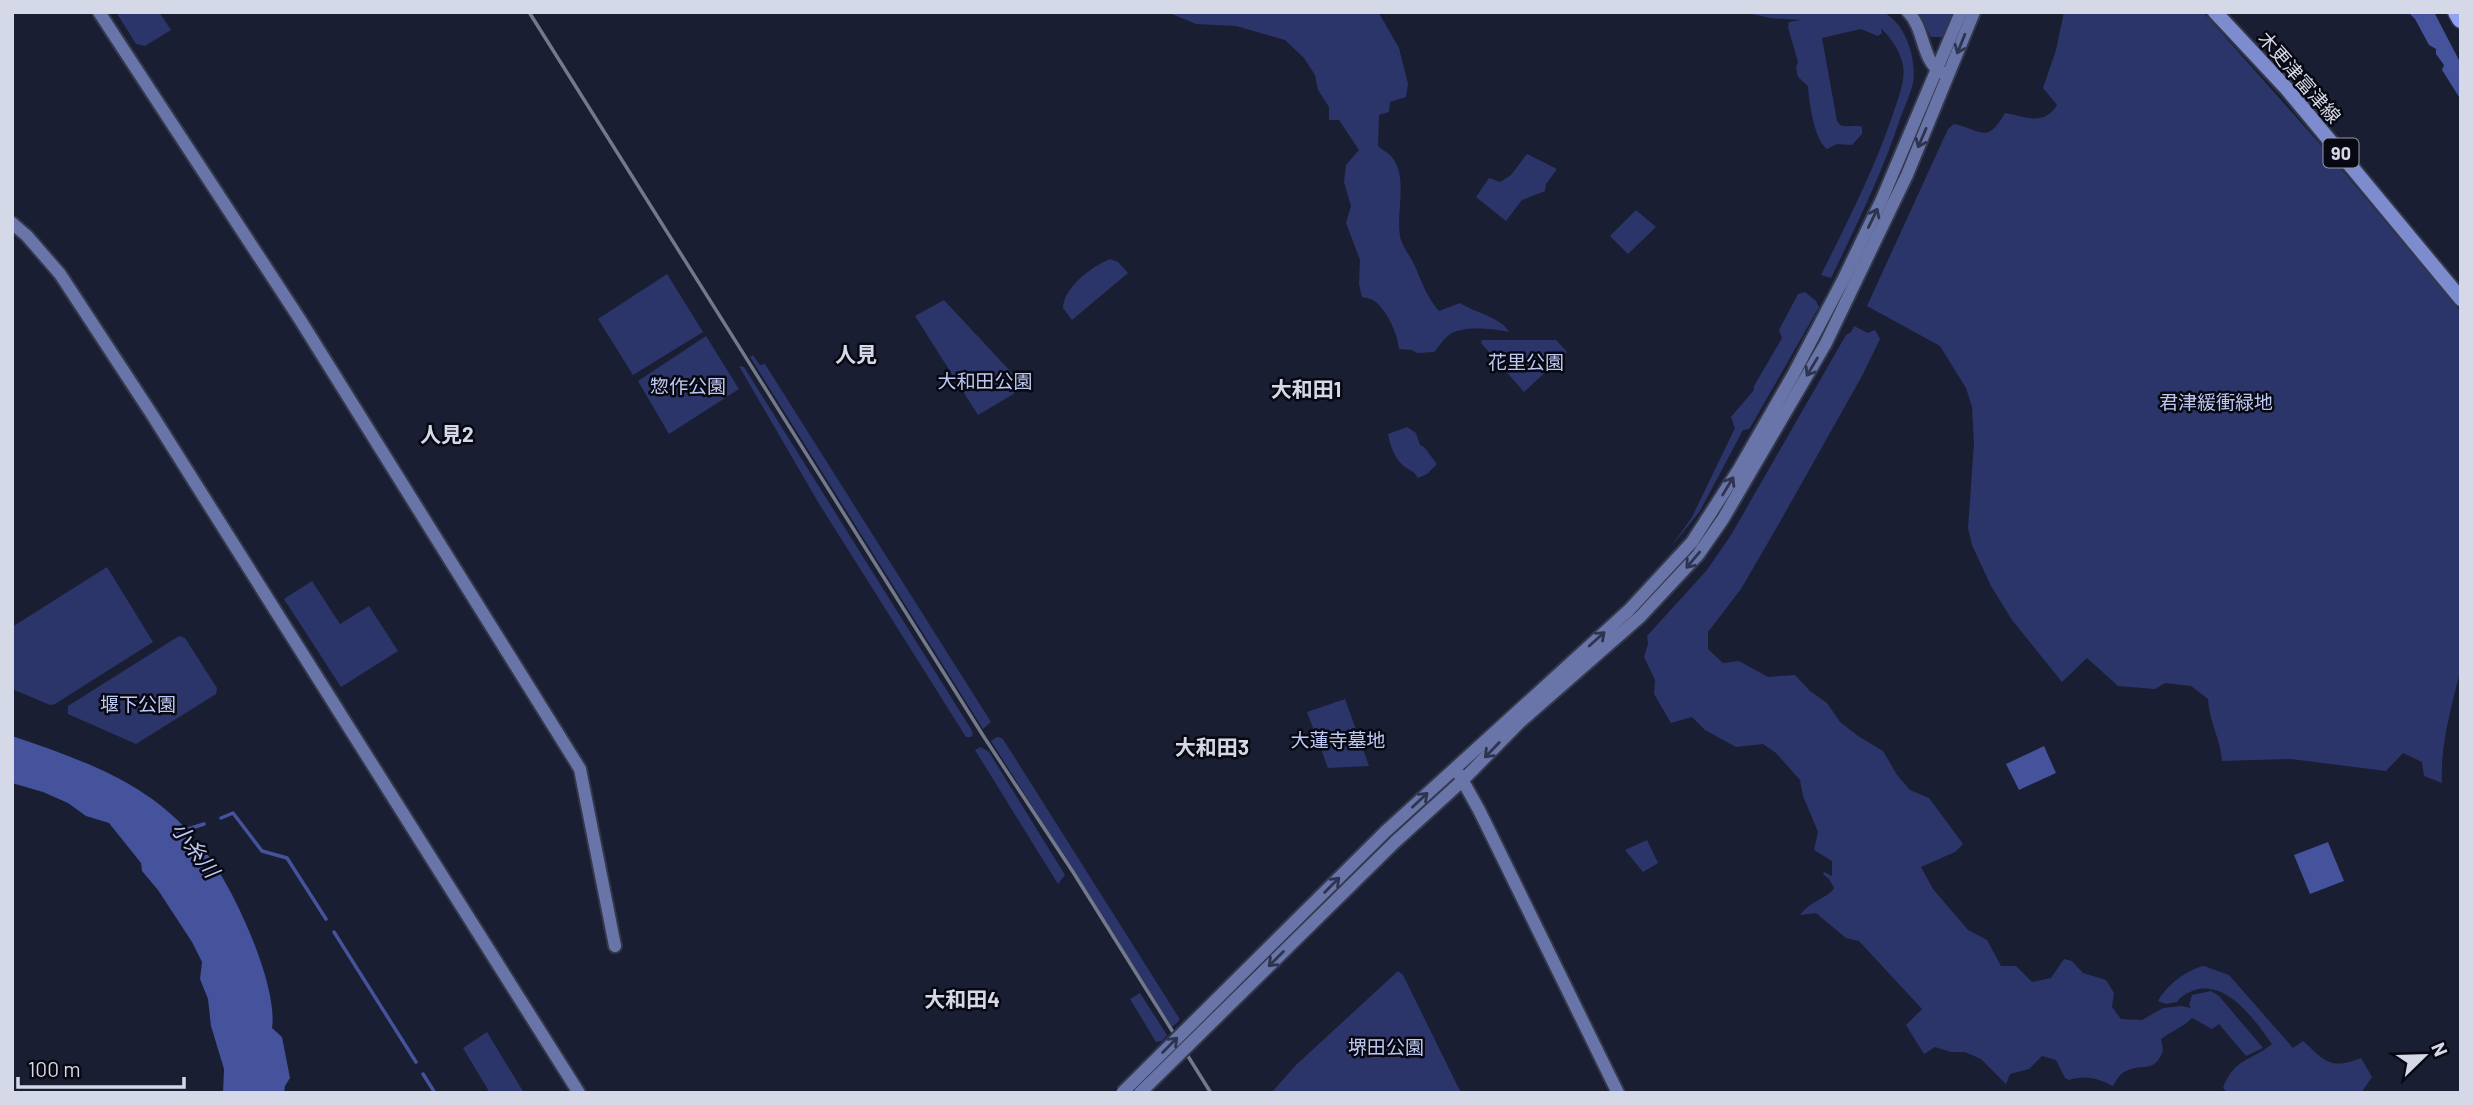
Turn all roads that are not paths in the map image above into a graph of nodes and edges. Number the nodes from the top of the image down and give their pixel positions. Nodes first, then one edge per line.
1 (99, 12) edge
2 (1908, 12) edge
3 (1961, 12) edge
4 (1974, 12) edge
5 (2216, 12) edge
6 (2457, 12) edge
7 (2461, 19) edge
8 (1942, 73) junction
9 (12, 223) edge
10 (2461, 299) edge
11 (1455, 767) junction
12 (1462, 781) junction
13 (615, 946) dead end
14 (579, 1093) edge
15 (1122, 1093) edge
16 (1140, 1093) edge
17 (1618, 1093) edge

1 - 13 street
2 - 8 street
3 - 8 street
4 -> 8 street
5 - 10 main road, 木更津富津線 / 90
6 - 7 highway
11 -> 8 street
8 -> 12 street
9 - 14 street
11 - 12 street
15 -> 11 street, bridge
12 -> 16 street, bridge
12 - 17 street

